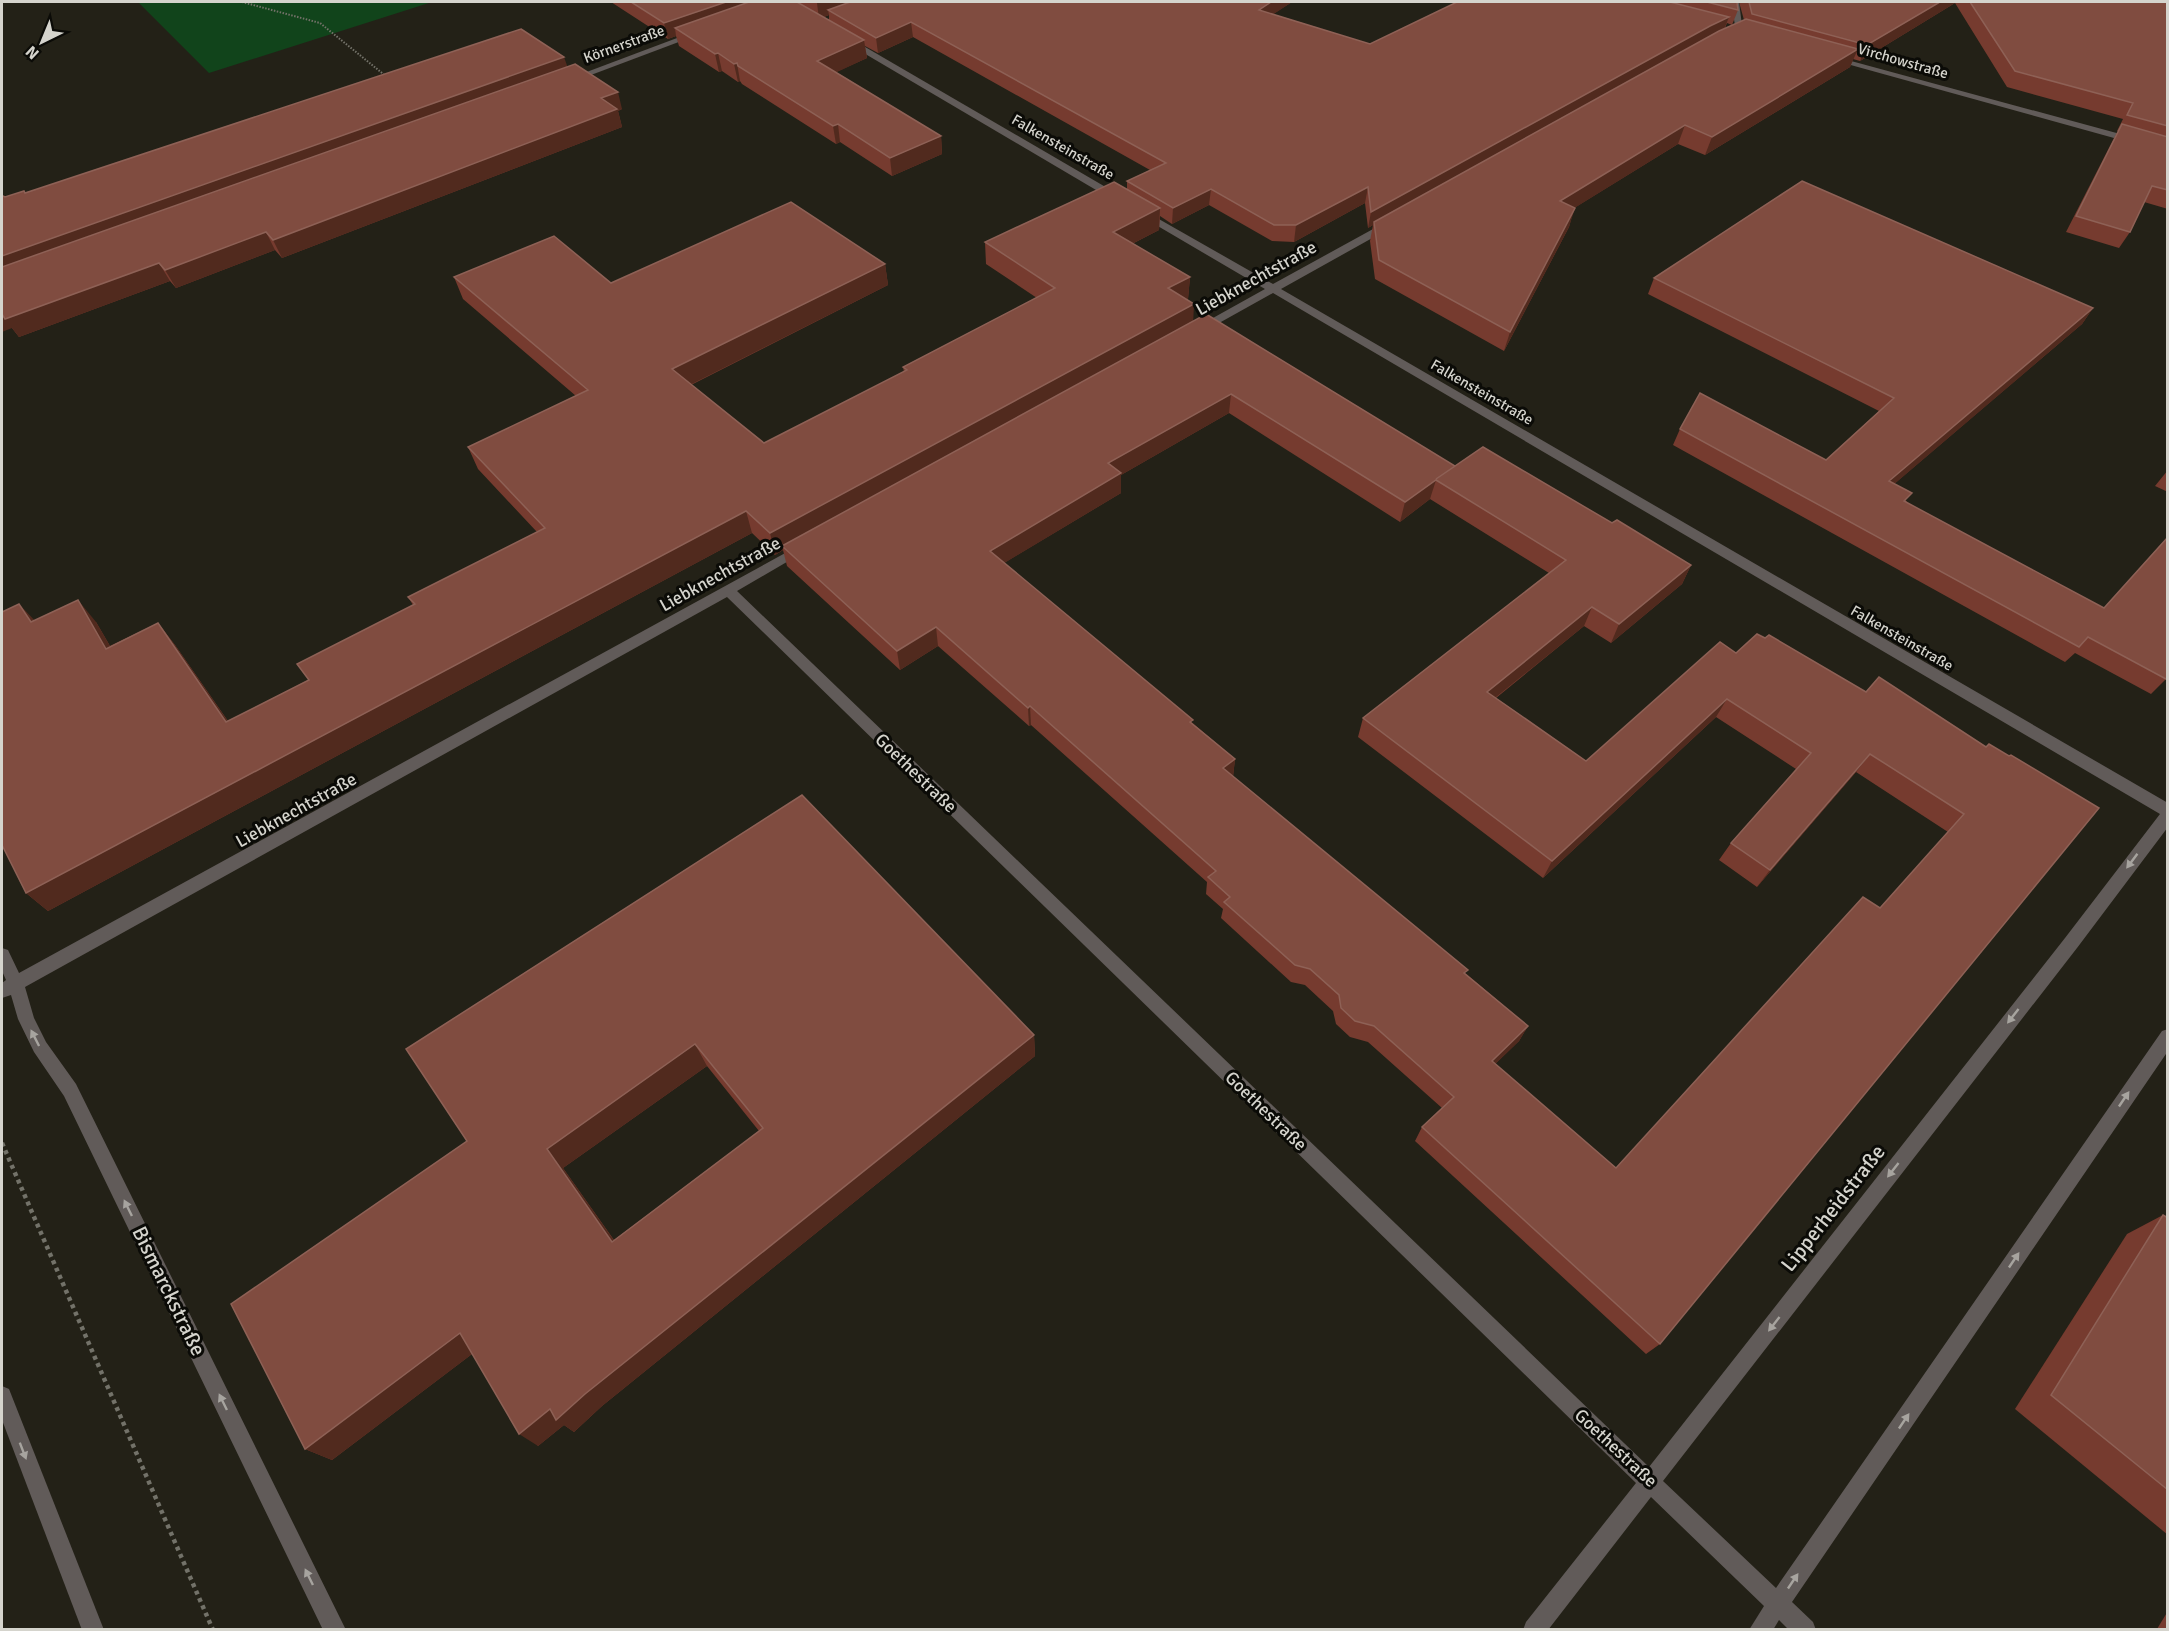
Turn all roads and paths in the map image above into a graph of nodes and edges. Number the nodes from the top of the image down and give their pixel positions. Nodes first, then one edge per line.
1 (242, 2) edge
2 (1735, 2) edge
3 (1740, 31) junction
4 (704, 32) edge
5 (1730, 32) edge
6 (837, 34) edge
7 (1752, 34) edge
8 (1820, 53) edge
9 (394, 83) edge
10 (558, 84) edge
11 (2168, 150) edge
12 (1396, 221) edge
13 (1272, 288) junction
14 (1188, 336) edge
15 (812, 544) edge
16 (728, 590) junction
17 (2168, 813) edge
18 (2, 955) edge
19 (9, 988) edge
20 (2168, 1036) edge
21 (2, 1143) edge
22 (2, 1396) edge
23 (1651, 1481) junction
24 (1778, 1604) junction
25 (93, 1629) edge
26 (213, 1629) edge
27 (335, 1629) edge
28 (1533, 1629) edge
29 (1760, 1629) edge
30 (1805, 1629) edge

1 - 9 path
2 - 3 street
3 - 5 street
3 - 7 street
4 - 10 street, Körnerstraße
6 - 13 street, Falkensteinstraße
8 - 11 street, Virchowstraße
12 - 13 street, Liebknechtstraße
13 - 14 street, Liebknechtstraße
13 - 17 street, Falkensteinstraße
15 - 16 street, Liebknechtstraße
16 - 19 street, Liebknechtstraße
16 - 23 street, Goethestraße
17 -> 23 street, Lipperheidstraße
18 - 19 street, Bismarckstraße
27 -> 19 street, Bismarckstraße
24 -> 20 street
21 - 26 path
22 -> 25 street
23 - 24 street, Goethestraße
23 - 28 street, Lipperheidstraße
24 - 29 street
24 - 30 street, Goethestraße

